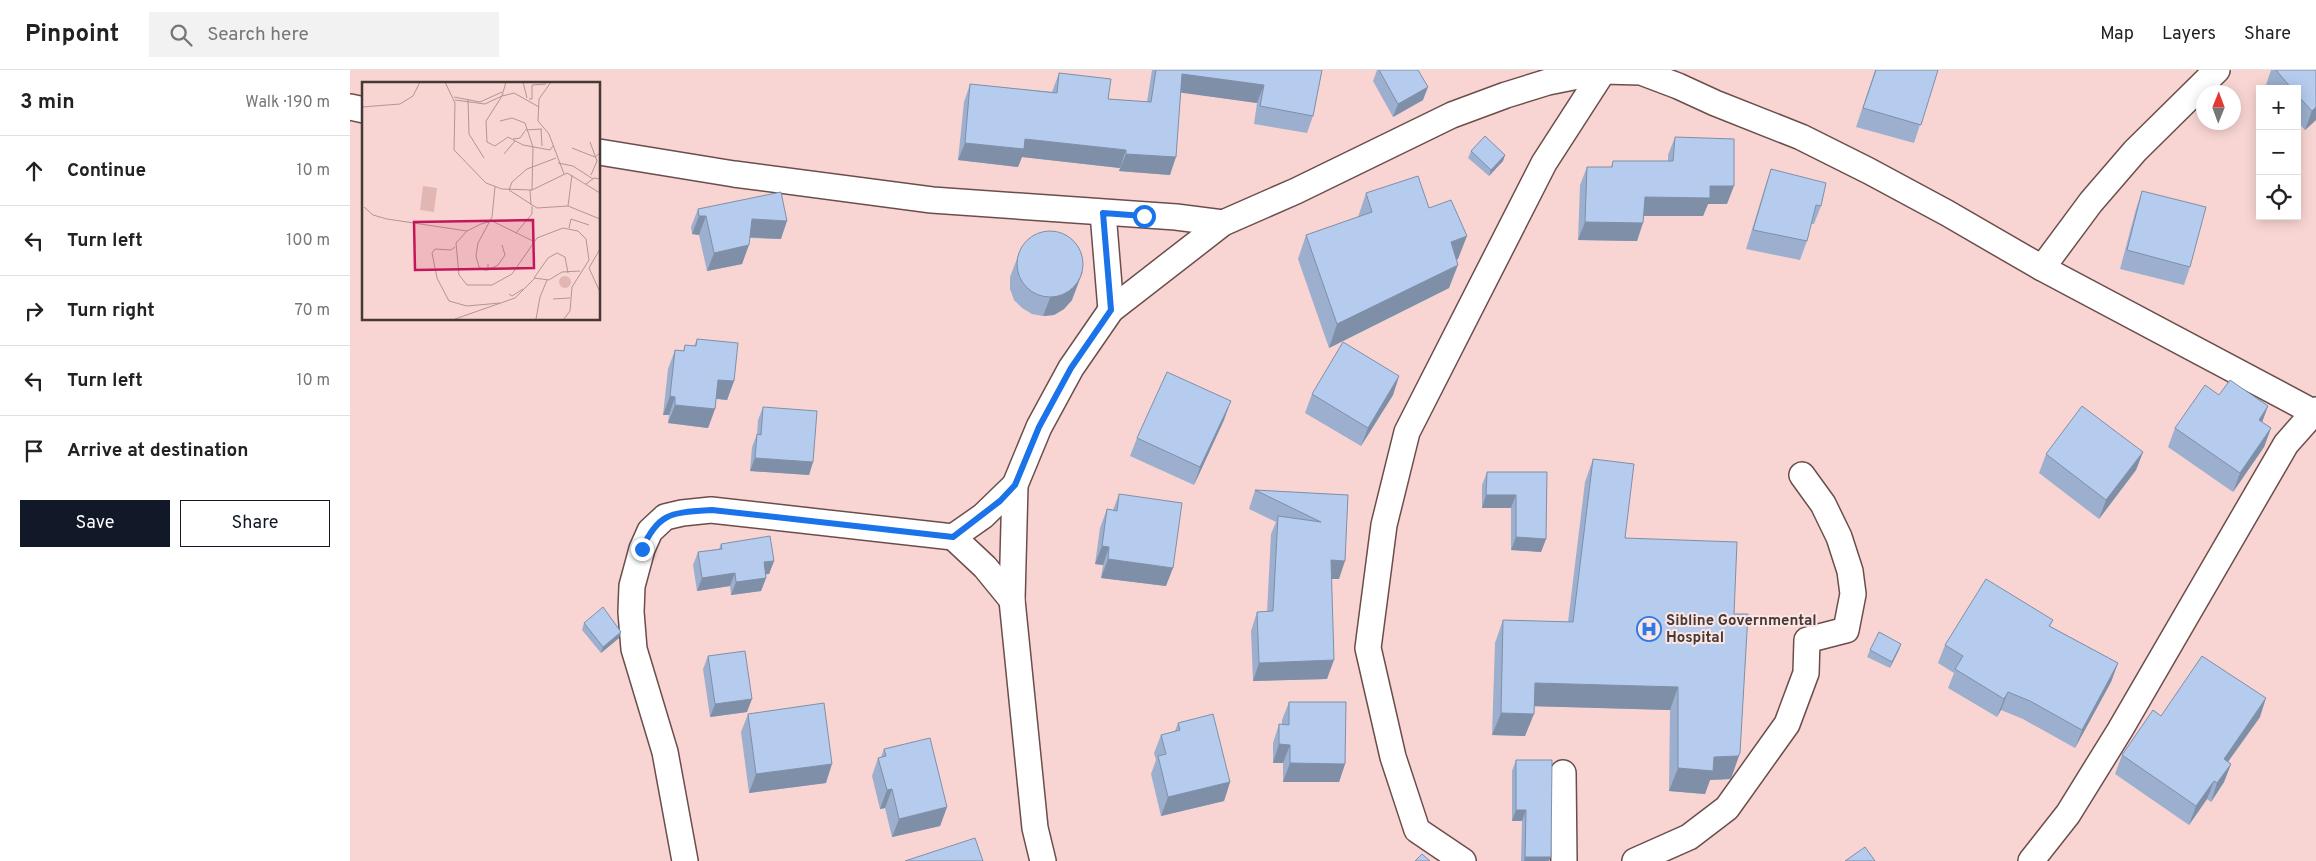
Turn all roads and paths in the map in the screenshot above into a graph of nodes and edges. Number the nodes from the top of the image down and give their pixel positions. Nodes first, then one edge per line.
1 (1603, 70) edge
2 (2217, 70) edge
3 (600, 152) edge
4 (1103, 213) junction
5 (1223, 223) junction
6 (2042, 268) junction
7 (1111, 310) junction
8 (2315, 411) edge
9 (1802, 474) dead end
10 (1015, 485) junction
11 (953, 537) junction
12 (1012, 600) junction
13 (1563, 773) dead end
14 (685, 861) edge
15 (1043, 861) edge
16 (1463, 861) edge
17 (1564, 861) edge
18 (1635, 861) edge
19 (2031, 861) edge

1 - 5 street
1 - 6 street
1 - 16 street
2 - 6 street
3 - 4 street
4 - 5 street
4 - 7 street
5 - 7 street
6 - 8 street
7 - 10 street
8 - 19 street
9 - 18 street
10 - 11 street
10 - 12 street
11 - 12 street
11 - 14 street
12 - 15 street
13 - 17 street

